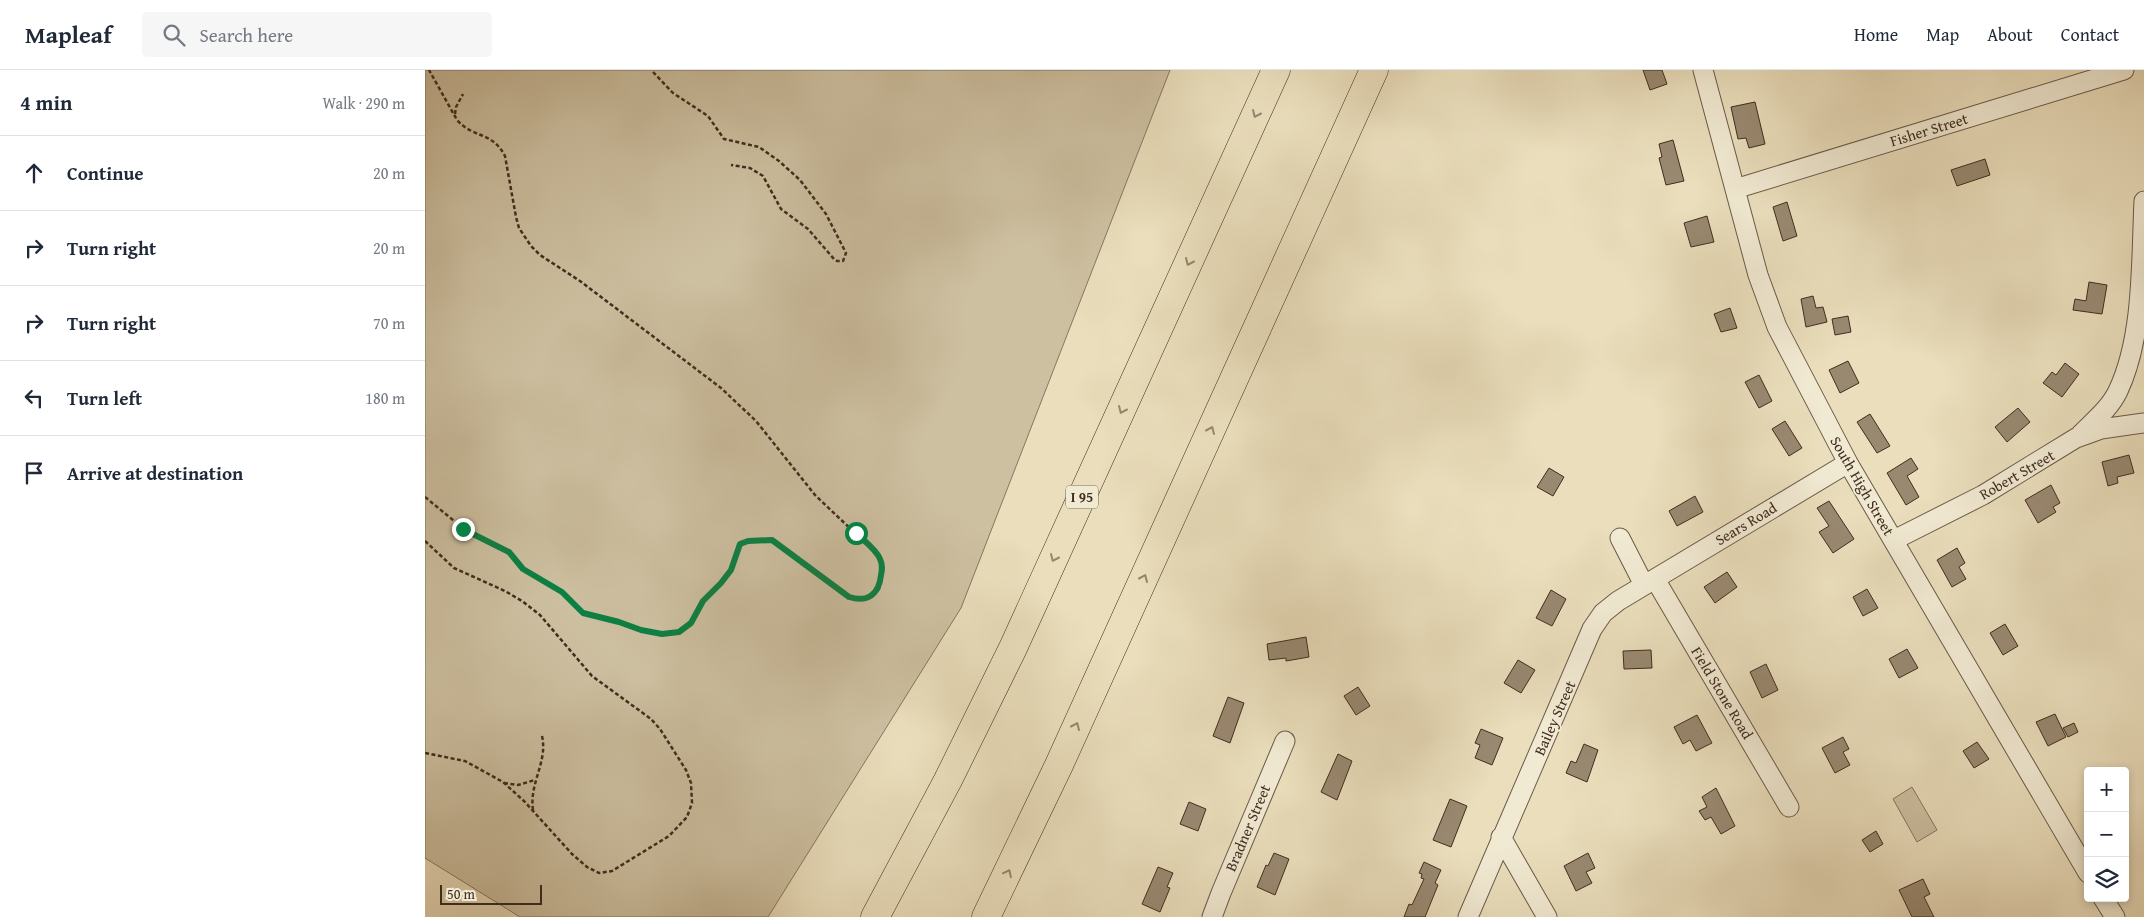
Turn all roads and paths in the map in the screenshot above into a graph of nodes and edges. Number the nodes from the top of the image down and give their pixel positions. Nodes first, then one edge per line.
1 (429, 70) edge
2 (1276, 70) edge
3 (1374, 70) edge
4 (1703, 70) edge
5 (2124, 70) edge
6 (653, 72) dead end
7 (463, 94) dead end
8 (455, 116) junction
9 (731, 165) dead end
10 (1735, 189) junction
11 (2144, 201) edge
12 (2144, 424) edge
13 (2076, 438) junction
14 (1848, 463) junction
15 (425, 497) edge
16 (1620, 538) dead end
17 (1893, 540) junction
18 (425, 541) edge
19 (1650, 582) junction
20 (542, 736) dead end
21 (1285, 740) dead end
22 (425, 753) edge
23 (535, 780) junction
24 (503, 782) junction
25 (1789, 806) dead end
26 (534, 812) junction
27 (1501, 837) junction
28 (2084, 865) edge
29 (2106, 902) edge
30 (875, 917) edge
31 (986, 917) edge
32 (1212, 917) edge
33 (1468, 917) edge
34 (1547, 917) edge
35 (2115, 917) edge

1 - 8 path
2 -> 30 highway, I 95
31 -> 3 highway
4 - 10 street, South High Street
5 - 10 street, Fisher Street
6 - 9 path
7 - 8 path
8 - 15 path
10 - 14 street, South High Street
11 - 13 street
12 - 13 street, Robert Street
13 - 17 street, Robert Street
14 - 17 street, South High Street
14 - 19 street, Sears Road
16 - 19 street
17 - 28 street, South High Street
18 - 26 path
19 - 25 street, Field Stone Road
19 - 27 street, Bailey Street
20 - 23 path
21 - 32 street, Bradner Street
22 - 24 path
23 - 24 path
23 - 26 path
24 - 26 path
27 - 33 street, Bailey Street
27 - 34 street
29 - 35 street

